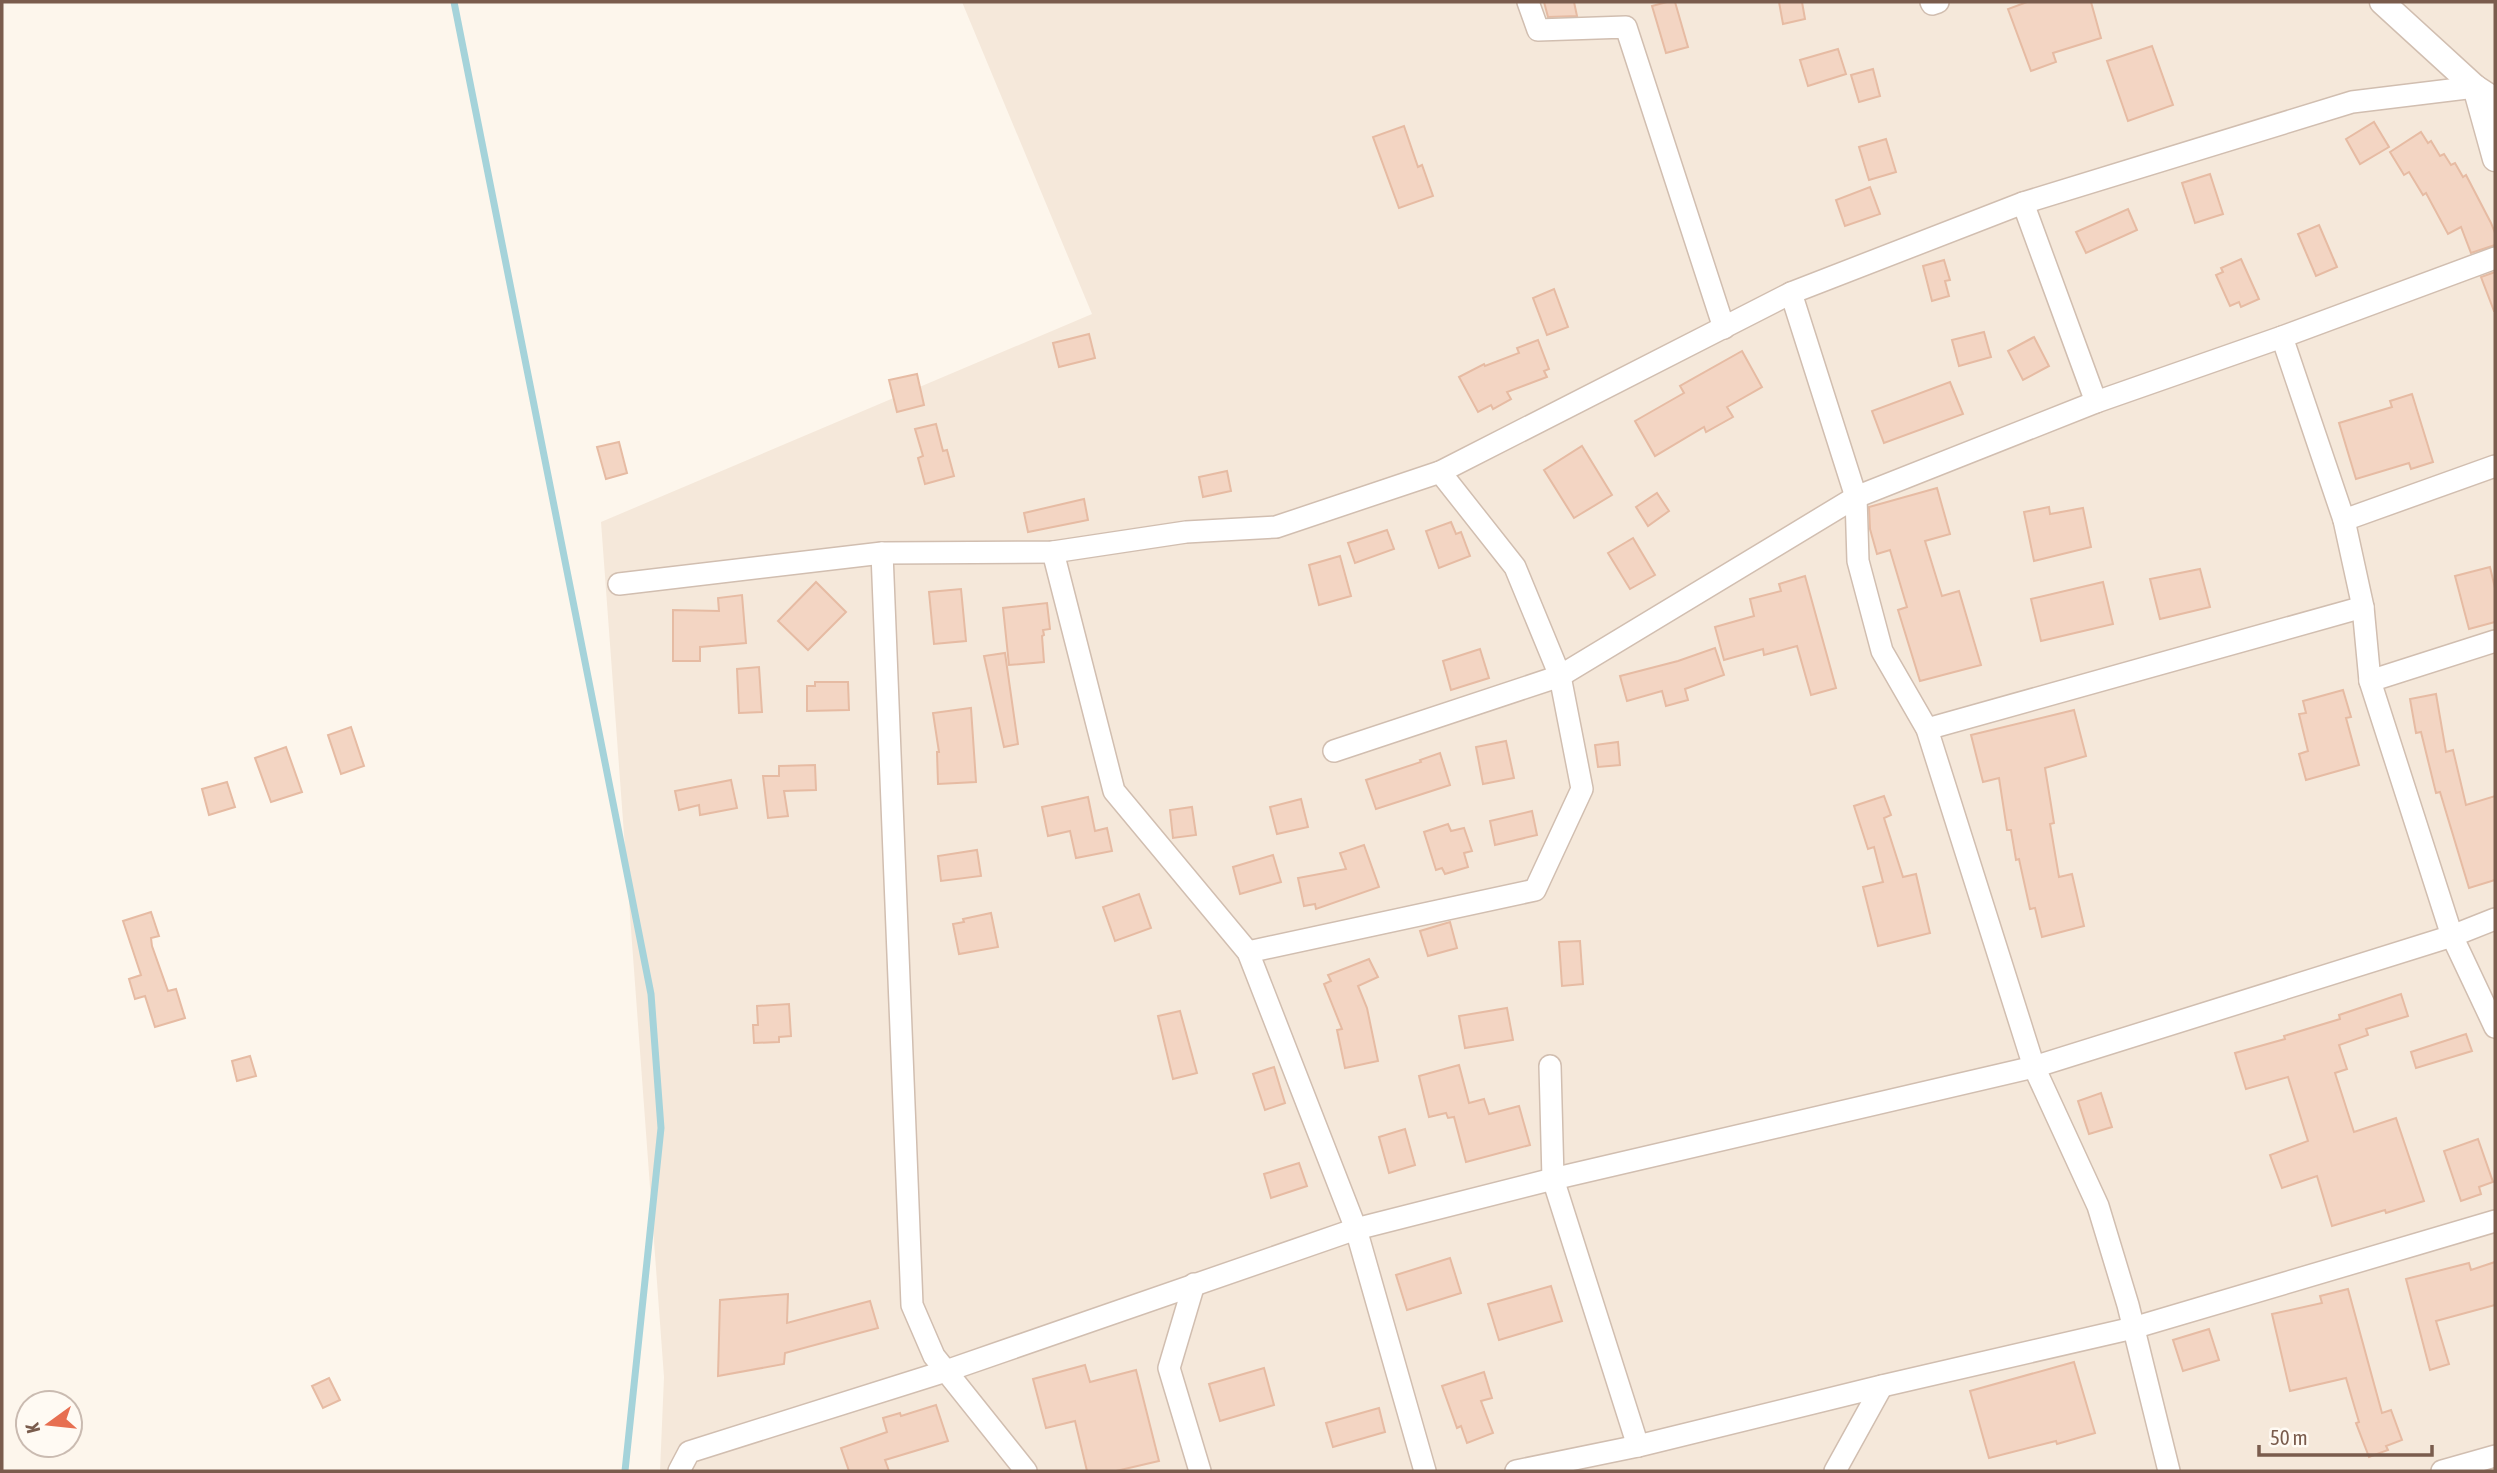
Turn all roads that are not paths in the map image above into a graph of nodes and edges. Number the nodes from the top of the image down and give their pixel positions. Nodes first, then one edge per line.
1 (1528, 2) edge
2 (1931, 2) edge
3 (1938, 2) edge
4 (2382, 2) edge
5 (2485, 94) edge
6 (2495, 159) edge
7 (2024, 202) junction
8 (2495, 258) edge
9 (1791, 293) junction
10 (1724, 328) junction
11 (2282, 337) junction
12 (2096, 402) junction
13 (2495, 466) edge
14 (1440, 472) junction
15 (1856, 498) junction
16 (2344, 520) junction
17 (1053, 552) junction
18 (882, 553) junction
19 (619, 584) dead end
20 (2363, 607) junction
21 (2495, 641) edge
22 (1560, 676) junction
23 (2370, 681) junction
24 (1927, 729) junction
25 (1334, 751) dead end
26 (2495, 919) edge
27 (2452, 936) junction
28 (1248, 952) junction
29 (2495, 1027) edge
30 (1550, 1066) dead end
31 (2034, 1067) junction
32 (1553, 1180) junction
33 (2495, 1221) edge
34 (1356, 1229) junction
35 (1194, 1283) junction
36 (2133, 1328) junction
37 (946, 1371) junction
38 (1882, 1386) junction
39 (1637, 1446) junction
40 (2495, 1456) edge
41 (679, 1471) edge
42 (1026, 1471) edge
43 (1200, 1471) edge
44 (1425, 1471) edge
45 (1516, 1471) edge
46 (1835, 1471) edge
47 (2169, 1471) edge
48 (2442, 1471) edge

1 - 10 street
2 - 3 street
4 - 5 street
5 - 6 street
5 - 7 street
7 - 9 street
7 - 12 street
8 - 11 street
9 - 10 street
9 - 15 street
10 - 14 street
11 - 12 street
11 - 16 street
12 - 15 street
13 - 16 street
14 - 17 street
14 - 22 street
15 - 22 street
15 - 24 street
16 - 20 street
17 - 18 street
17 - 28 street
18 - 19 street
18 - 37 street
20 - 23 street
20 - 24 street
21 - 23 street
22 - 25 street
22 - 28 street
23 - 27 street
24 - 31 street
26 - 27 street
27 - 29 street
27 - 31 street
28 - 34 street
30 - 32 street
31 - 32 street
31 - 36 street
32 - 34 street
32 - 39 street
33 - 36 street
34 - 35 street
34 - 44 street
35 - 37 street
35 - 43 street
36 - 38 street
36 - 47 street
37 - 41 street
37 - 42 street
38 - 39 street
38 - 46 street
39 - 45 street
40 - 48 street

